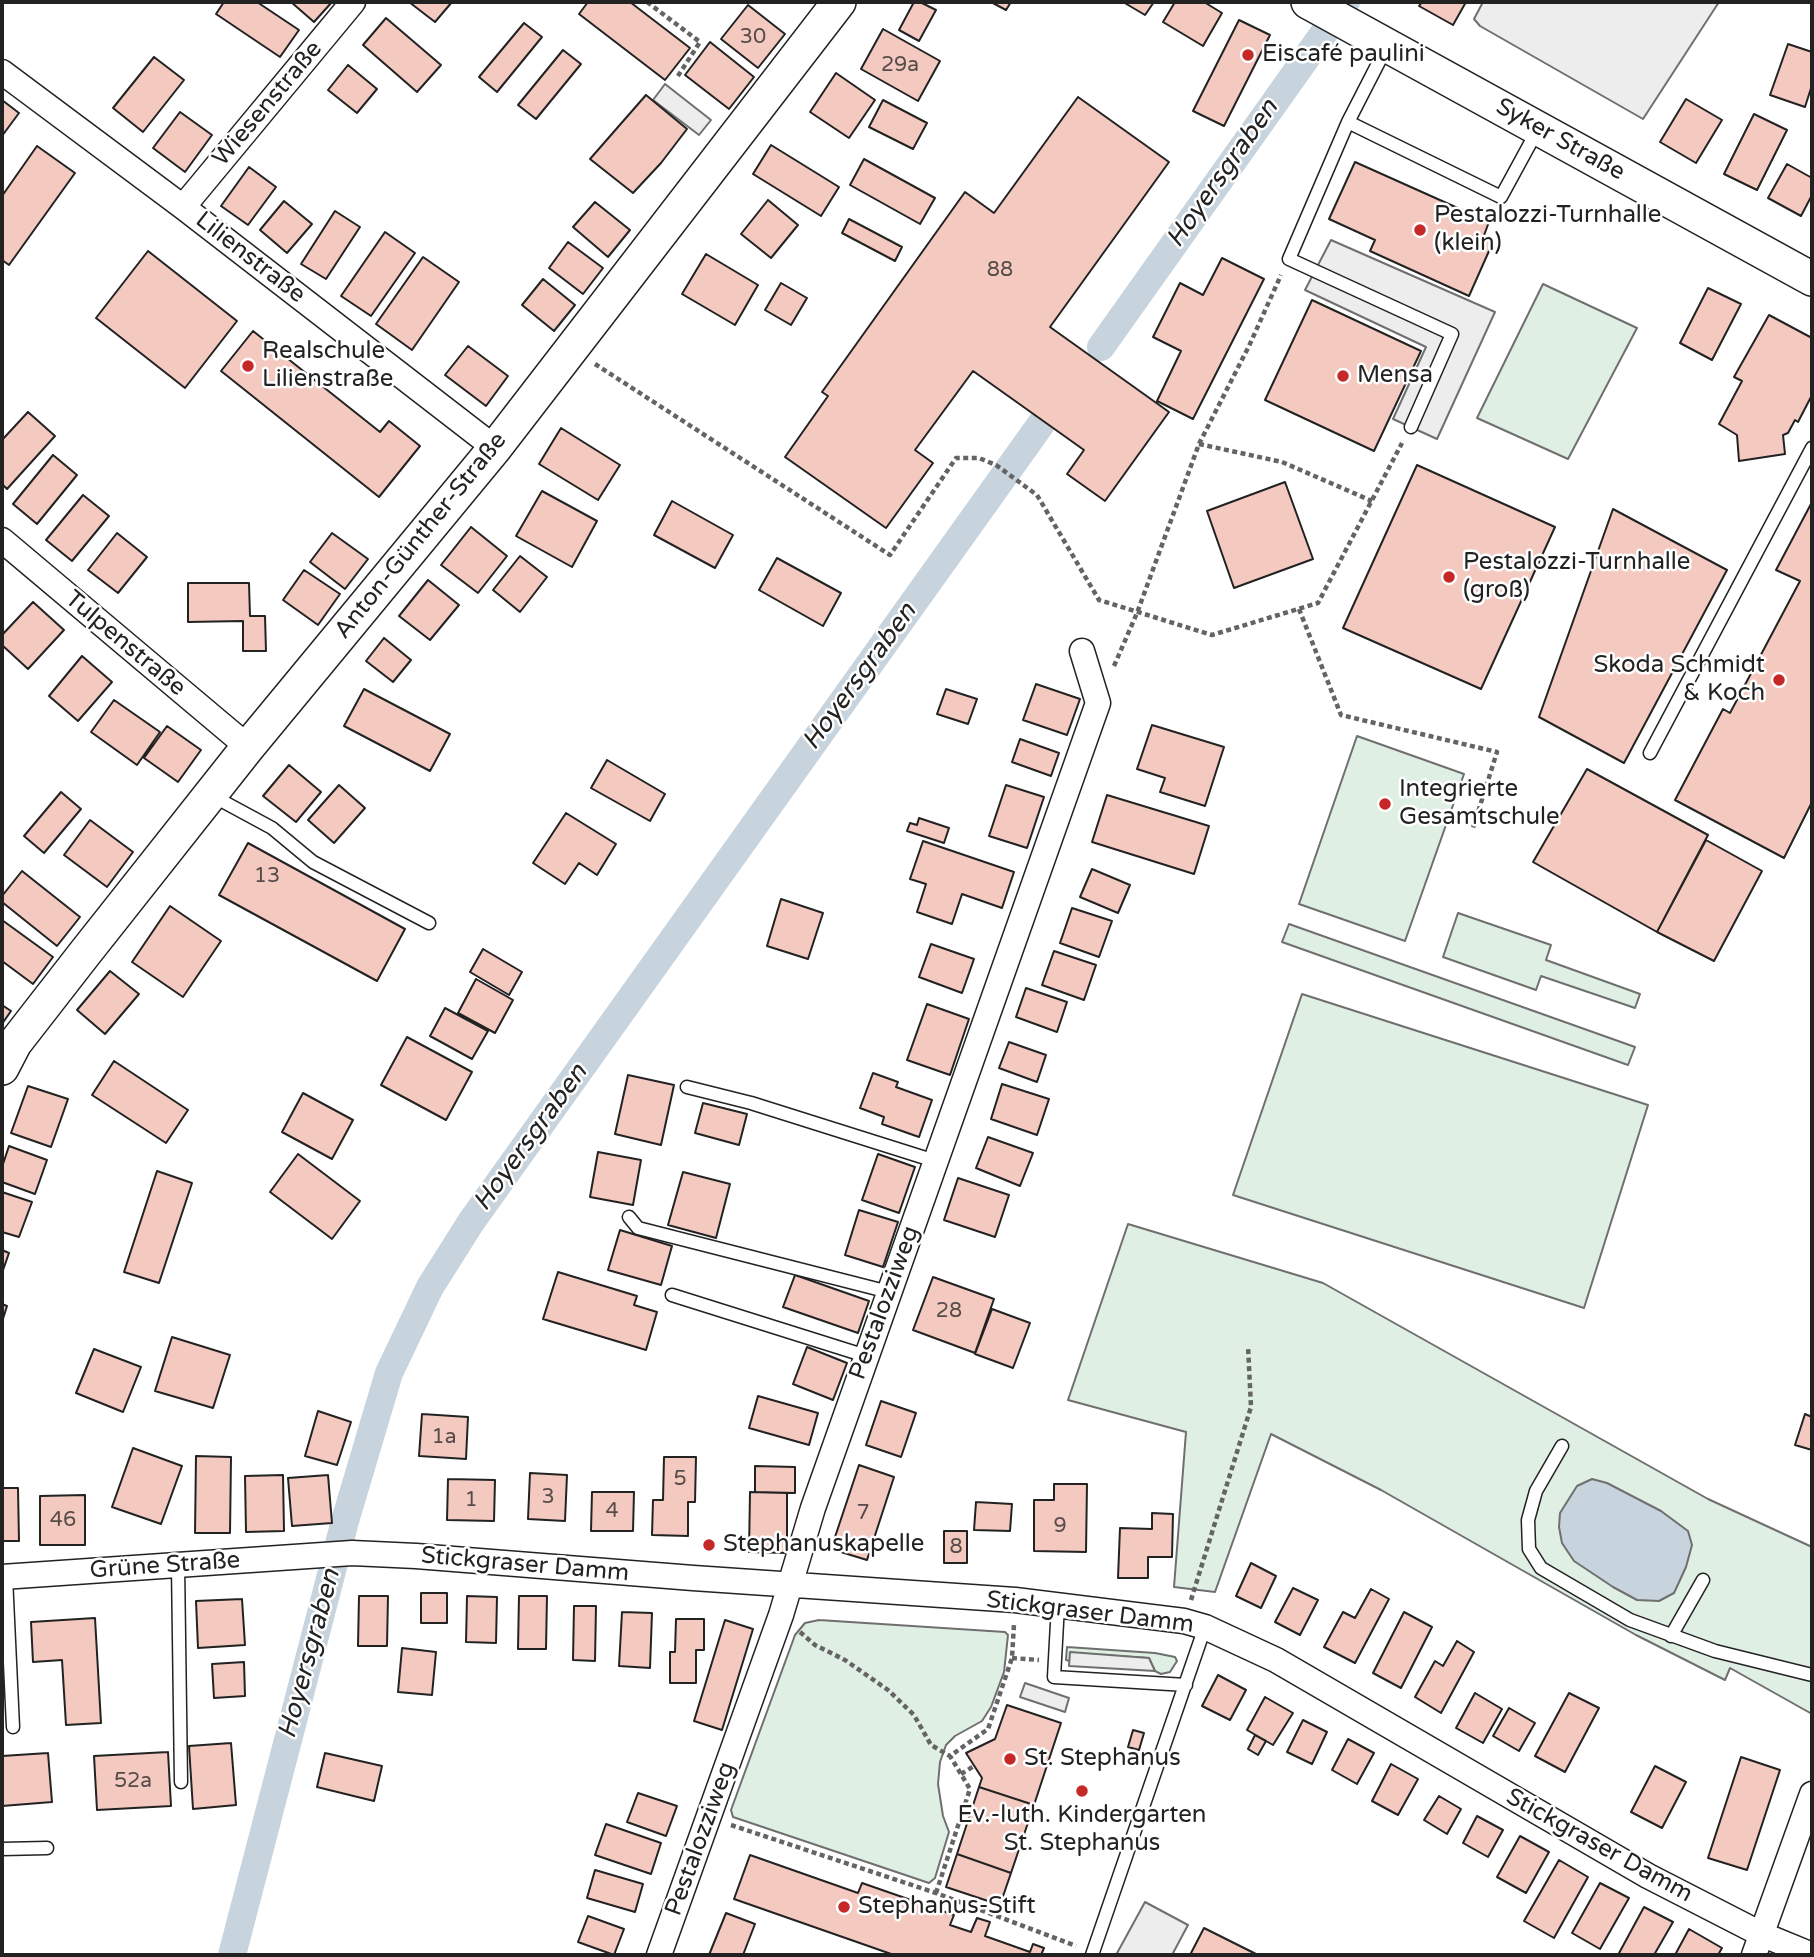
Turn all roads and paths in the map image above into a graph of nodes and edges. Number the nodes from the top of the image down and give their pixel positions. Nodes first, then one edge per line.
1 (354, 2) edge
2 (647, 2) edge
3 (839, 2) edge
4 (1312, 4) edge
5 (1376, 39) junction
6 (2, 72) edge
7 (676, 79) dead end
8 (1348, 122) junction
9 (1539, 127) junction
10 (183, 206) junction
11 (1289, 259) junction
12 (1812, 279) edge
13 (570, 349) junction
14 (1411, 427) joint
15 (1199, 444) junction
16 (495, 448) junction
17 (1812, 448) edge
18 (1372, 501) junction
19 (2, 540) edge
20 (1298, 609) junction
21 (1137, 613) junction
22 (1082, 651) dead end
23 (1098, 703) junction
24 (248, 747) junction
25 (1650, 753) dead end
26 (210, 794) junction
27 (1473, 828) dead end
28 (429, 923) dead end
29 (2, 1068) edge
30 (687, 1087) dead end
31 (935, 1161) junction
32 (629, 1217) dead end
33 (889, 1292) junction
34 (672, 1296) dead end
35 (1248, 1346) dead end
36 (866, 1356) junction
37 (1562, 1446) dead end
38 (328, 1553) joint
39 (178, 1565) junction
40 (4, 1577) edge
41 (1703, 1580) dead end
42 (789, 1586) junction
43 (1015, 1601) junction
44 (1058, 1605) junction
45 (781, 1615) junction
46 (1195, 1624) junction
47 (1671, 1636) junction
48 (1812, 1675) edge
49 (1186, 1685) junction
50 (13, 1727) dead end
51 (950, 1756) junction
52 (974, 1766) dead end
53 (961, 1774) junction
54 (181, 1782) dead end
55 (1812, 1794) edge
56 (708, 1817) junction
57 (47, 1848) dead end
58 (2, 1849) edge
59 (936, 1893) junction
60 (1758, 1945) edge
61 (1093, 1954) edge
62 (659, 1955) edge
63 (1812, 1955) edge

1 - 10 street, Wiesenstraße
2 - 7 path
3 - 13 main road, Anton-Günther-Straße
4 - 5 main road, Syker Straße
5 - 8 lane
5 - 9 main road, Syker Straße
6 - 10 street, Lilienstraße
8 - 9 lane
8 - 11 lane
9 - 12 main road, Syker Straße
10 - 16 street, Lilienstraße
11 - 14 lane
11 - 15 path
13 - 16 main road, Anton-Günther-Straße
13 - 21 path
14 - 18 path
15 - 18 path
15 - 21 path
16 - 24 main road, Anton-Günther-Straße
17 - 25 lane
18 - 20 path
19 - 24 street, Tulpenstraße
20 - 21 path
20 - 27 path
21 - 23 path
22 - 23 street
23 - 31 street, Pestalozziweg
24 - 26 main road, Anton-Günther-Straße
26 - 28 lane
26 - 29 main road, Anton-Günther-Straße
30 - 31 lane
31 - 33 street, Pestalozziweg
32 - 33 lane
33 - 36 street, Pestalozziweg
34 - 36 lane
35 - 46 path
36 - 42 street, Pestalozziweg
37 - 47 lane
38 - 39 street, Grüne Straße
38 - 42 street, Stickgraser Damm
39 - 40 street, Grüne Straße
39 - 54 lane
40 - 50 lane
41 - 47 lane
42 - 43 street, Stickgraser Damm
42 - 45 street, Pestalozziweg
43 - 44 street, Stickgraser Damm
43 - 51 path
44 - 46 street, Stickgraser Damm
44 - 49 lane
45 - 51 path
45 - 56 street, Pestalozziweg
46 - 49 lane
46 - 60 street, Stickgraser Damm
47 - 48 lane
49 - 61 lane
51 - 53 path
52 - 53 path
53 - 59 path
55 - 60 street
56 - 59 path
56 - 62 street, Pestalozziweg
57 - 58 lane
59 - 61 path
60 - 63 street, Stickgraser Damm

